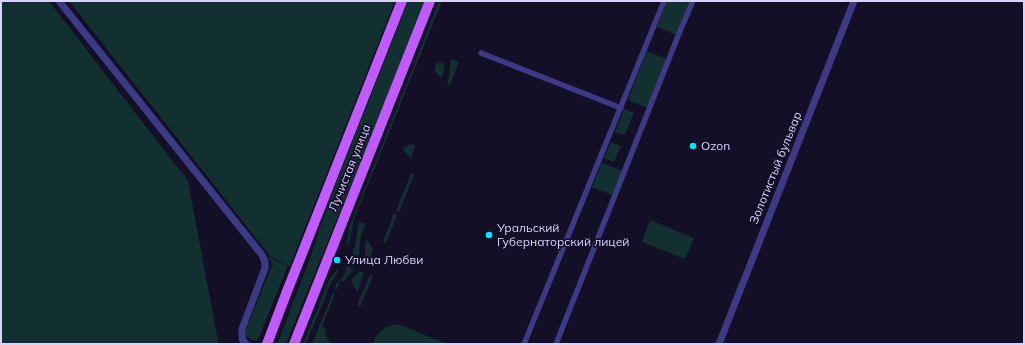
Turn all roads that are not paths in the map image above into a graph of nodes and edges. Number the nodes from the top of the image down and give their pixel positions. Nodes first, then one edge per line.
1 (59, 1) edge
2 (402, 1) edge
3 (430, 1) edge
4 (664, 1) edge
5 (693, 1) edge
6 (854, 1) edge
7 (481, 53) dead end
8 (621, 108) junction
9 (246, 344) edge
10 (267, 344) edge
11 (294, 344) edge
12 (524, 344) edge
13 (556, 344) edge
14 (719, 344) edge

1 - 9 street
2 - 10 main road, Лучистая улица
3 - 11 main road, Лучистая улица
4 - 8 street
5 - 13 street
6 - 14 street, Золотистый бульвар
7 - 8 street
8 - 12 street

